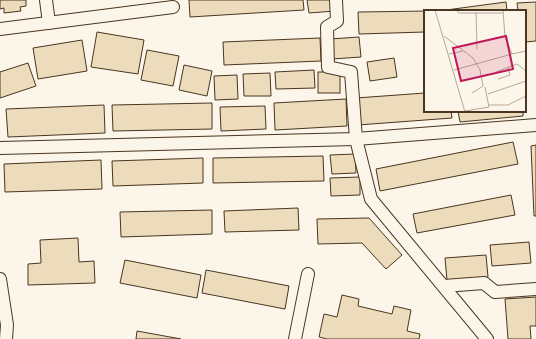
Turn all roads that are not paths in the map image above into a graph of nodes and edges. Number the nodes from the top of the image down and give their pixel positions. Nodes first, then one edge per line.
1 (46, 0) edge
2 (336, 0) edge
3 (173, 7) dead end
4 (49, 23) junction
5 (0, 29) edge
6 (536, 125) edge
7 (356, 139) junction
8 (0, 148) edge
9 (308, 274) dead end
10 (0, 279) edge
11 (444, 286) junction
12 (536, 289) edge
13 (6, 339) edge
14 (295, 339) edge
15 (487, 339) edge

1 - 4 street
2 - 7 street
3 - 4 street
4 - 5 street
6 - 7 street
7 - 8 street
7 - 11 street
9 - 14 street
10 - 13 street
11 - 12 street
11 - 15 street

